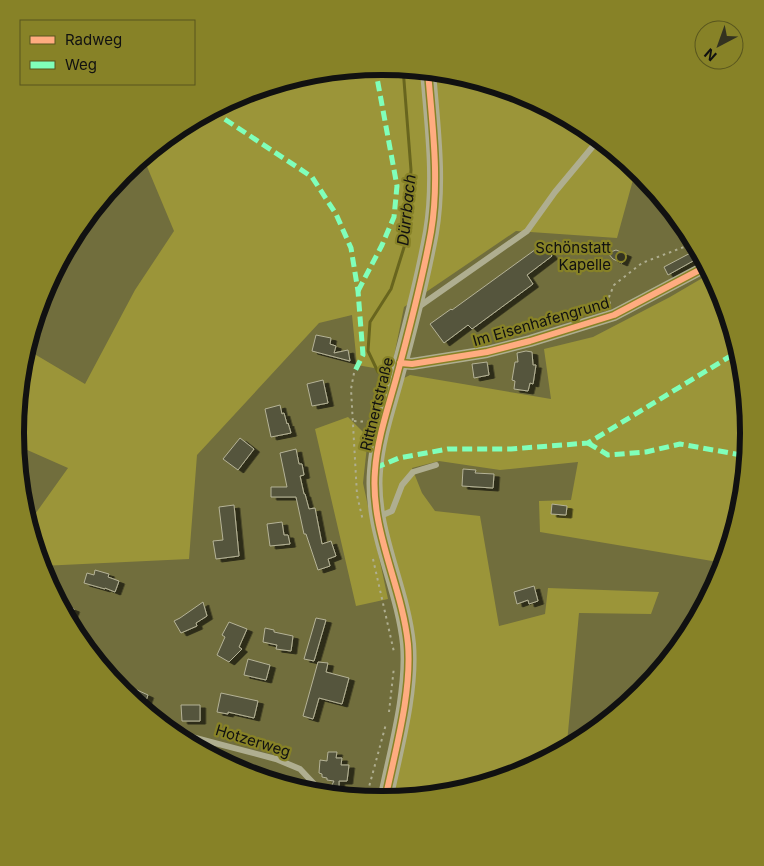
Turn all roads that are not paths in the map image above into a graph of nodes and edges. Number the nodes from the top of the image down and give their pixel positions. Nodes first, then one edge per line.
1 (429, 78) edge
2 (595, 145) edge
3 (700, 270) edge
4 (414, 310) junction
5 (400, 363) junction
6 (436, 465) dead end
7 (370, 520) junction
8 (191, 736) edge
9 (314, 784) edge
10 (386, 791) edge

1 - 4 street, Rittnertstraße
2 - 4 lane
3 - 5 street, Im Eisenhafengrund
4 - 5 street, Rittnertstraße
5 - 7 street, Rittnertstraße
6 - 7 lane
7 - 10 street, Rittnertstraße
8 - 9 lane, Hotzerweg

